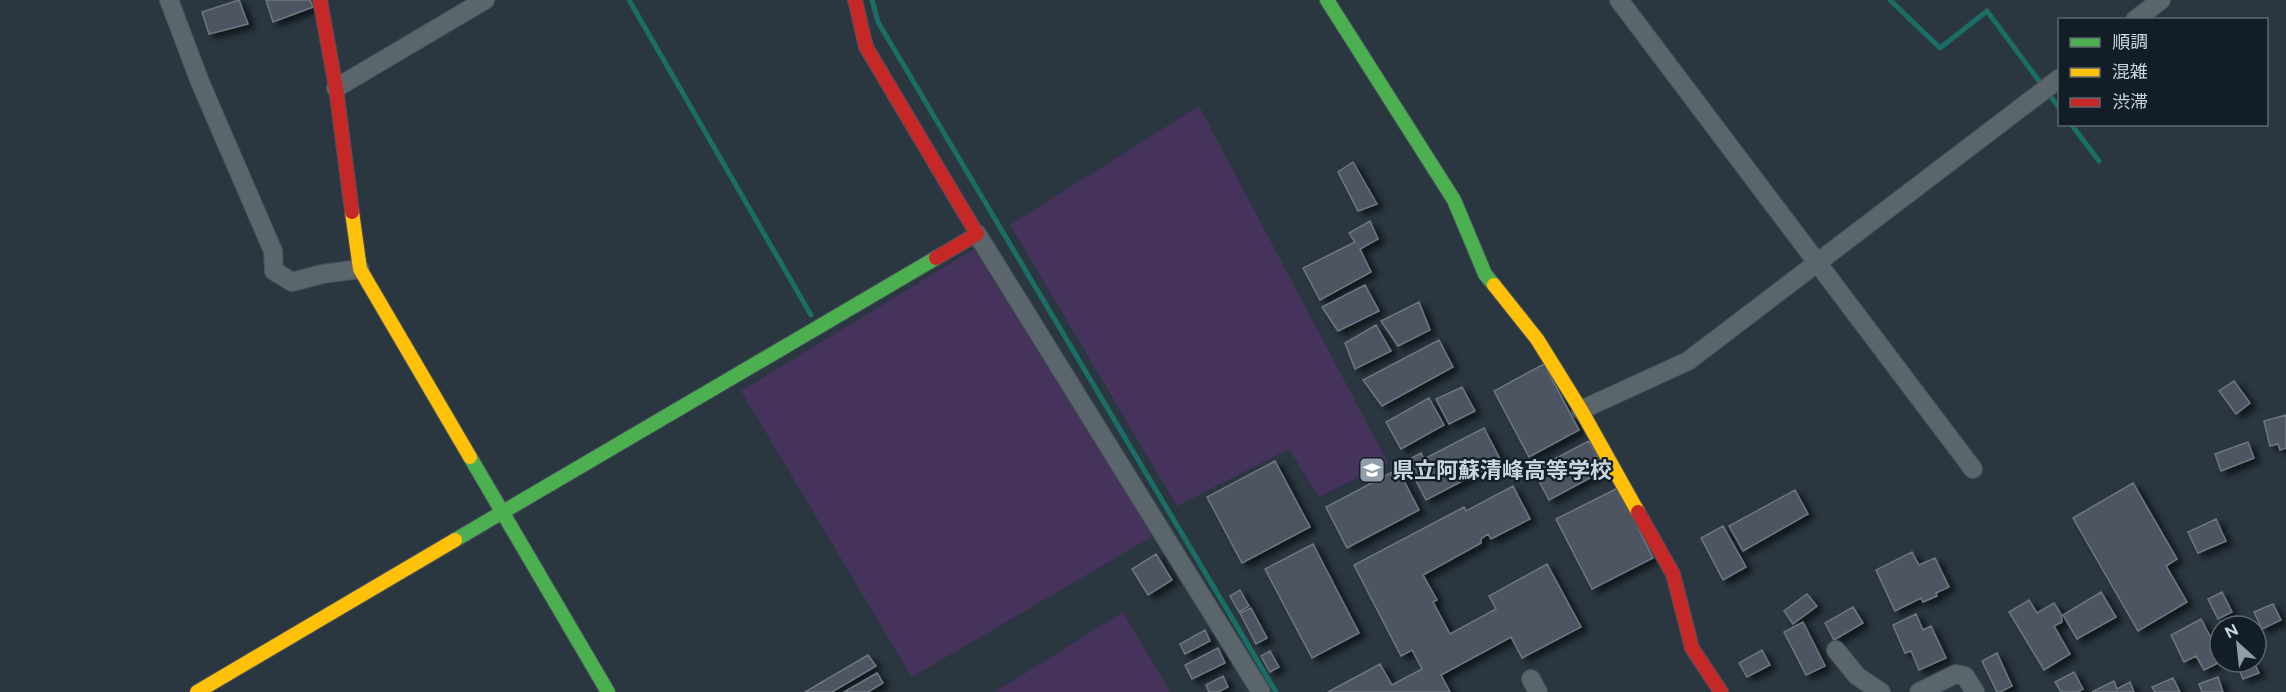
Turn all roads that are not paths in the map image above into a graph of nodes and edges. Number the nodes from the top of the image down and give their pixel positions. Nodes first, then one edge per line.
1 (169, 0) edge
2 (320, 0) edge
3 (485, 0) edge
4 (855, 0) edge
5 (1327, 0) edge
6 (1619, 0) edge
7 (2161, 0) edge
8 (2138, 18) edge
9 (2058, 80) edge
10 (336, 88) junction
11 (976, 234) junction
12 (1817, 264) junction
13 (360, 269) junction
14 (1581, 410) junction
15 (1973, 469) dead end
16 (504, 513) junction
17 (1836, 650) dead end
18 (197, 692) edge
19 (608, 692) edge
20 (1261, 692) edge
21 (1721, 692) edge
22 (1881, 692) edge
23 (1919, 692) edge
24 (1975, 692) edge

1 - 13 street
2 - 10 street
3 - 10 street
4 - 11 street
5 - 14 street
6 - 12 street
7 - 8 street
9 - 12 street
10 - 13 street
11 - 16 street
11 - 20 street
12 - 14 street
12 - 15 street
13 - 16 street
14 - 21 street
16 - 18 street
16 - 19 street
17 - 22 street
23 - 24 street

